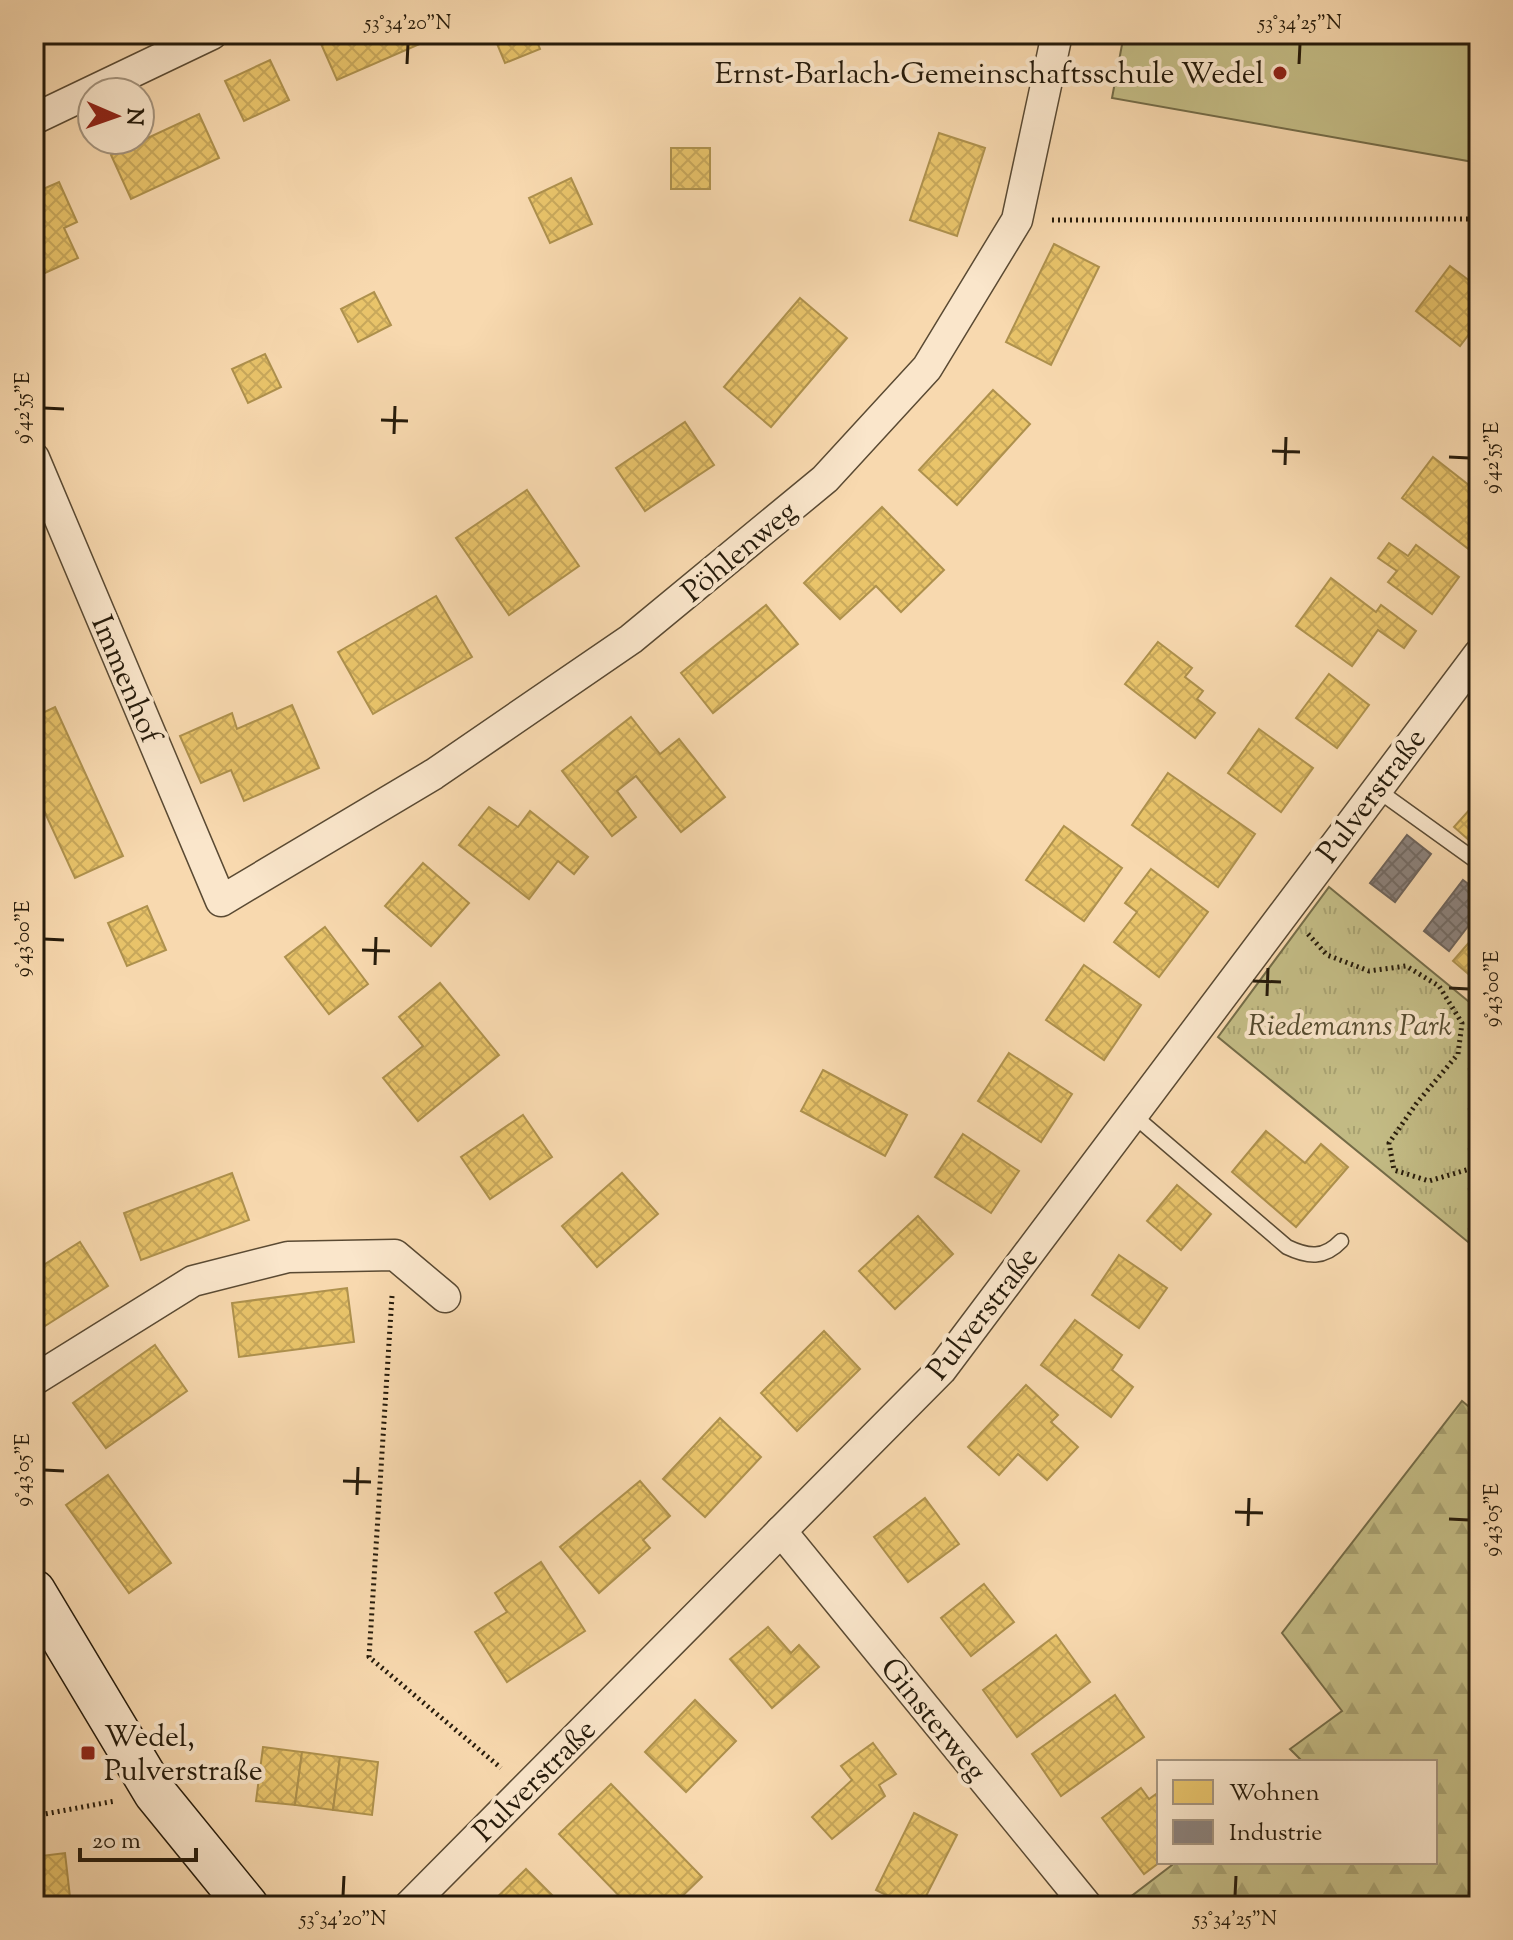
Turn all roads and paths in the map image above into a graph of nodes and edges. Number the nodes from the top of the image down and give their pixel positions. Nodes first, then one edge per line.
1 (212, 34) edge
2 (1057, 34) edge
3 (34, 119) edge
4 (1479, 219) edge
5 (1017, 220) junction
6 (34, 458) edge
7 (1479, 654) edge
8 (1376, 789) junction
9 (1479, 863) edge
10 (221, 901) joint
11 (1285, 909) junction
12 (1132, 1114) junction
13 (1479, 1163) edge
14 (1341, 1241) dead end
15 (395, 1255) junction
16 (445, 1297) dead end
17 (34, 1380) edge
18 (781, 1531) junction
19 (34, 1591) edge
20 (525, 1789) junction
21 (155, 1793) junction
22 (34, 1816) edge
23 (247, 1906) edge
24 (409, 1906) edge
25 (1087, 1906) edge

1 - 3 street
2 - 5 street, Pöhlenweg
4 - 5 path
5 - 10 street, Pöhlenweg
6 - 10 street, Immenhof
7 - 8 street, Pulverstraße
8 - 9 lane
8 - 11 street, Pulverstraße
11 - 12 street, Pulverstraße
11 - 13 path
12 - 14 lane
12 - 18 street, Pulverstraße
15 - 16 street
15 - 17 street
15 - 20 path
18 - 20 street, Pulverstraße
18 - 25 street, Ginsterweg
19 - 21 street
20 - 24 street, Pulverstraße
21 - 22 path
21 - 23 street

